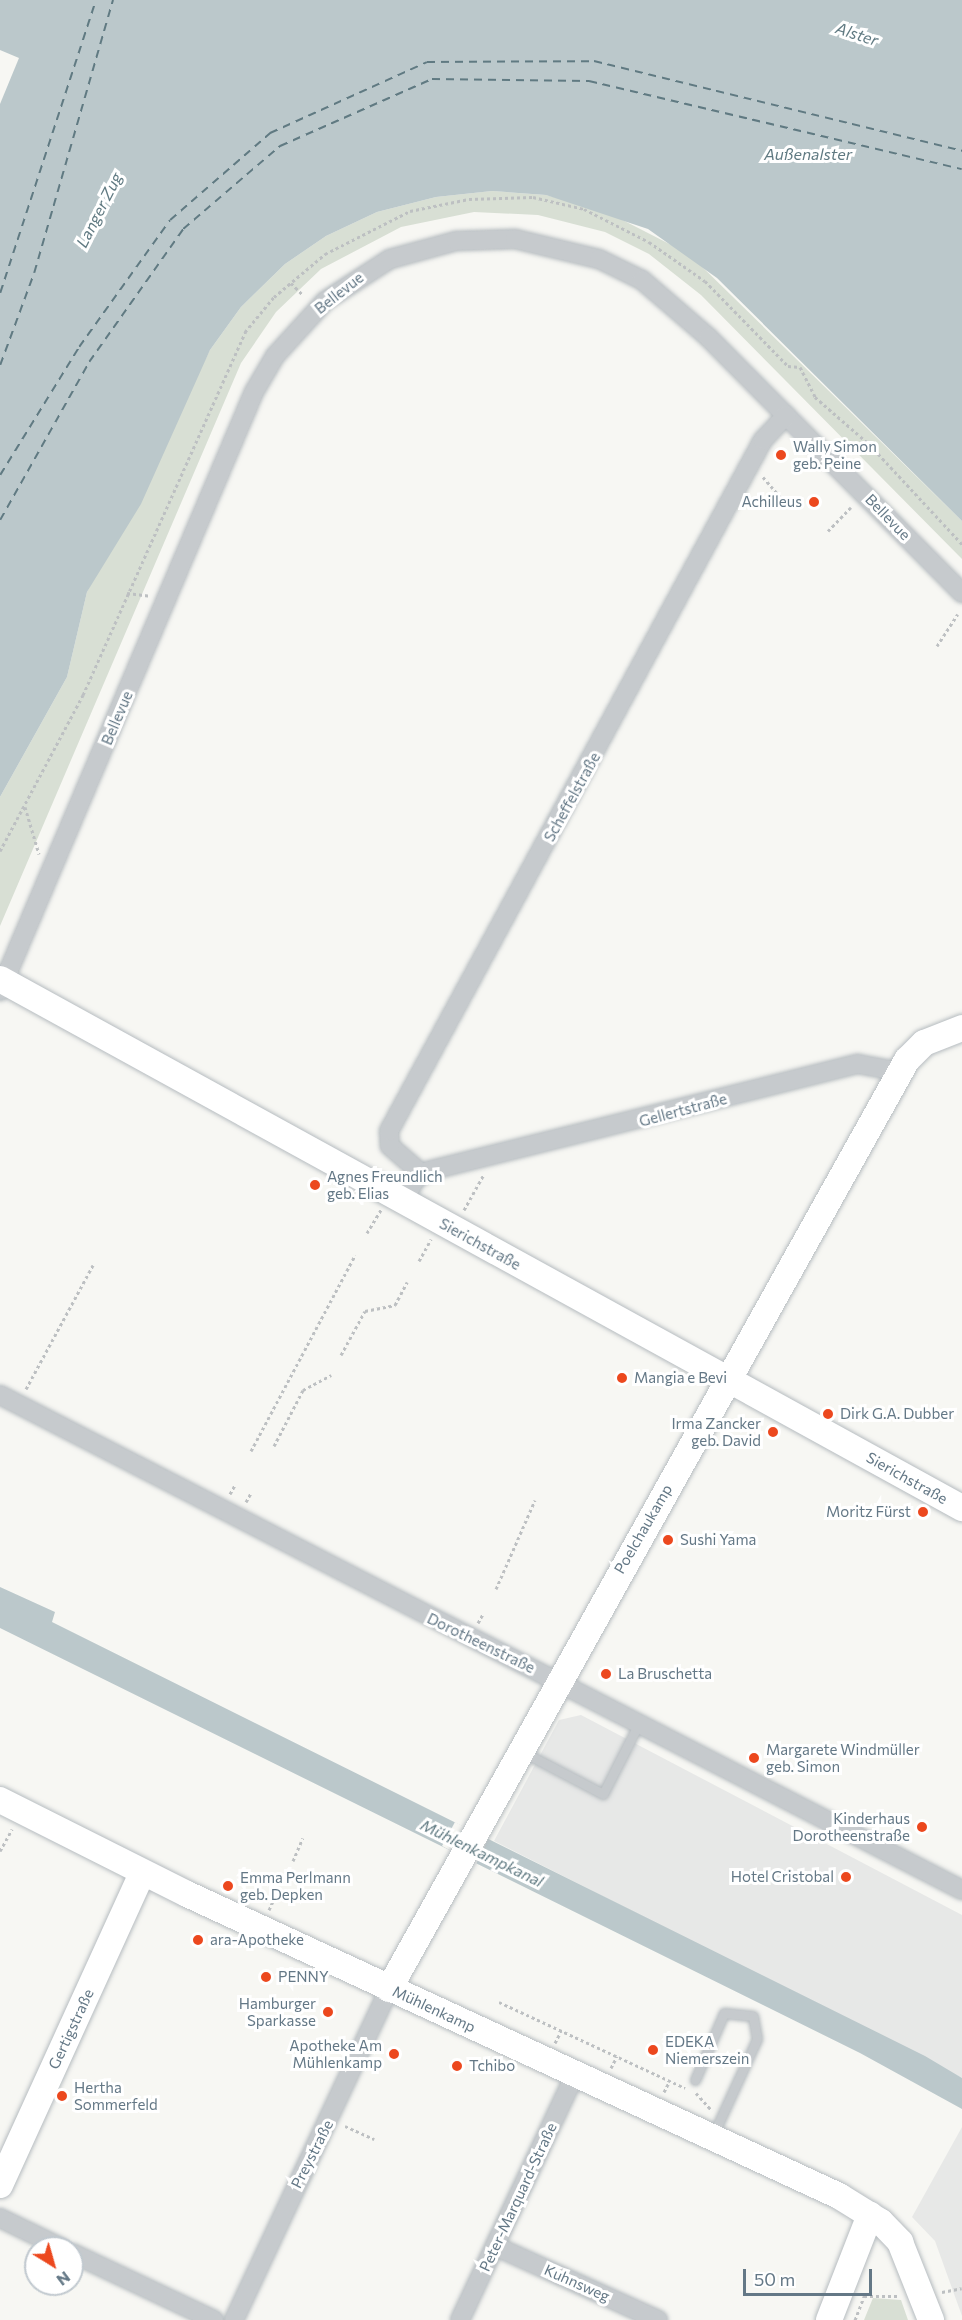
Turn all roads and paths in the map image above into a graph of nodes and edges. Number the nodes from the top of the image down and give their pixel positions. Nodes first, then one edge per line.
1 (291, 283) junction
2 (303, 295) dead end
3 (786, 415) junction
4 (763, 477) dead end
5 (851, 507) dead end
6 (781, 510) dead end
7 (828, 531) dead end
8 (962, 544) edge
9 (962, 593) edge
10 (958, 614) dead end
11 (937, 646) dead end
12 (25, 807) junction
13 (0, 851) edge
14 (54, 866) junction
15 (1, 984) edge
16 (961, 1031) edge
17 (901, 1072) junction
18 (422, 1174) junction
19 (396, 1199) junction
20 (367, 1233) dead end
21 (355, 1256) dead end
22 (93, 1265) dead end
23 (407, 1282) dead end
24 (341, 1355) dead end
25 (331, 1375) dead end
26 (728, 1379) junction
27 (0, 1395) edge
28 (18, 1404) junction
29 (274, 1446) dead end
30 (251, 1451) dead end
31 (535, 1500) dead end
32 (962, 1508) edge
33 (496, 1589) dead end
34 (557, 1680) junction
35 (640, 1721) junction
36 (518, 1750) junction
37 (0, 1800) edge
38 (303, 1838) dead end
39 (293, 1861) dead end
40 (142, 1873) junction
41 (962, 1890) edge
42 (389, 1989) junction
43 (499, 2002) dead end
44 (561, 2031) junction
45 (554, 2044) dead end
46 (617, 2056) junction
47 (611, 2070) dead end
48 (575, 2074) junction
49 (670, 2080) junction
50 (695, 2080) dead end
51 (663, 2094) dead end
52 (330, 2118) junction
53 (715, 2130) junction
54 (374, 2139) dead end
55 (1, 2179) edge
56 (870, 2215) junction
57 (0, 2218) edge
58 (37, 2236) edge
59 (495, 2247) junction
60 (84, 2259) edge
61 (962, 2289) edge
62 (954, 2290) dead end
63 (923, 2296) junction
64 (214, 2320) edge
65 (234, 2320) edge
66 (460, 2320) edge
67 (658, 2320) edge
68 (829, 2320) edge
69 (855, 2320) edge
70 (931, 2320) edge

1 - 2 path
1 - 8 path
1 - 12 path
3 - 9 street, Bellevue
3 - 14 street, Bellevue
3 - 18 street, Scheffelstraße
4 - 6 path
5 - 7 path
10 - 11 path
12 - 13 path
12 - 14 path
14 - 15 street, Bellevue
15 - 19 street, Sierichstraße
16 - 17 street
17 - 18 street, Gellertstraße
17 - 26 street, Poelchaukamp
18 - 19 street
19 - 20 path
19 - 26 street, Sierichstraße
21 - 30 path
22 - 28 path
23 - 24 path
25 - 29 path
26 - 32 street, Sierichstraße
26 - 34 street, Poelchaukamp
27 - 28 street, Dorotheenstraße
28 - 34 street, Dorotheenstraße
31 - 33 path
34 - 35 street, Dorotheenstraße
34 - 36 street, Poelchaukamp
35 - 36 lane
35 - 41 street, Dorotheenstraße
36 - 42 street, Poelchaukamp
37 - 40 street, Mühlenkamp
38 - 39 path
40 - 42 street, Mühlenkamp
40 - 55 street, Gertigstraße
42 - 48 street, Mühlenkamp
42 - 52 street, Preystraße
43 - 44 path
44 - 45 path
44 - 46 path
46 - 47 path
46 - 49 path
48 - 53 street, Mühlenkamp
48 - 59 street, Peter-Marquard-Straße
49 - 51 path
49 - 53 path
50 - 53 lane
52 - 54 path
52 - 65 street, Preystraße
53 - 56 street, Mühlenkamp
56 - 63 street, Mühlenkamp
56 - 68 street
57 - 58 street
59 - 66 street, Peter-Marquard-Straße
59 - 67 street, Kuhnsweg
60 - 64 street
61 - 62 path
63 - 69 path
63 - 70 street, Mühlenkamp

